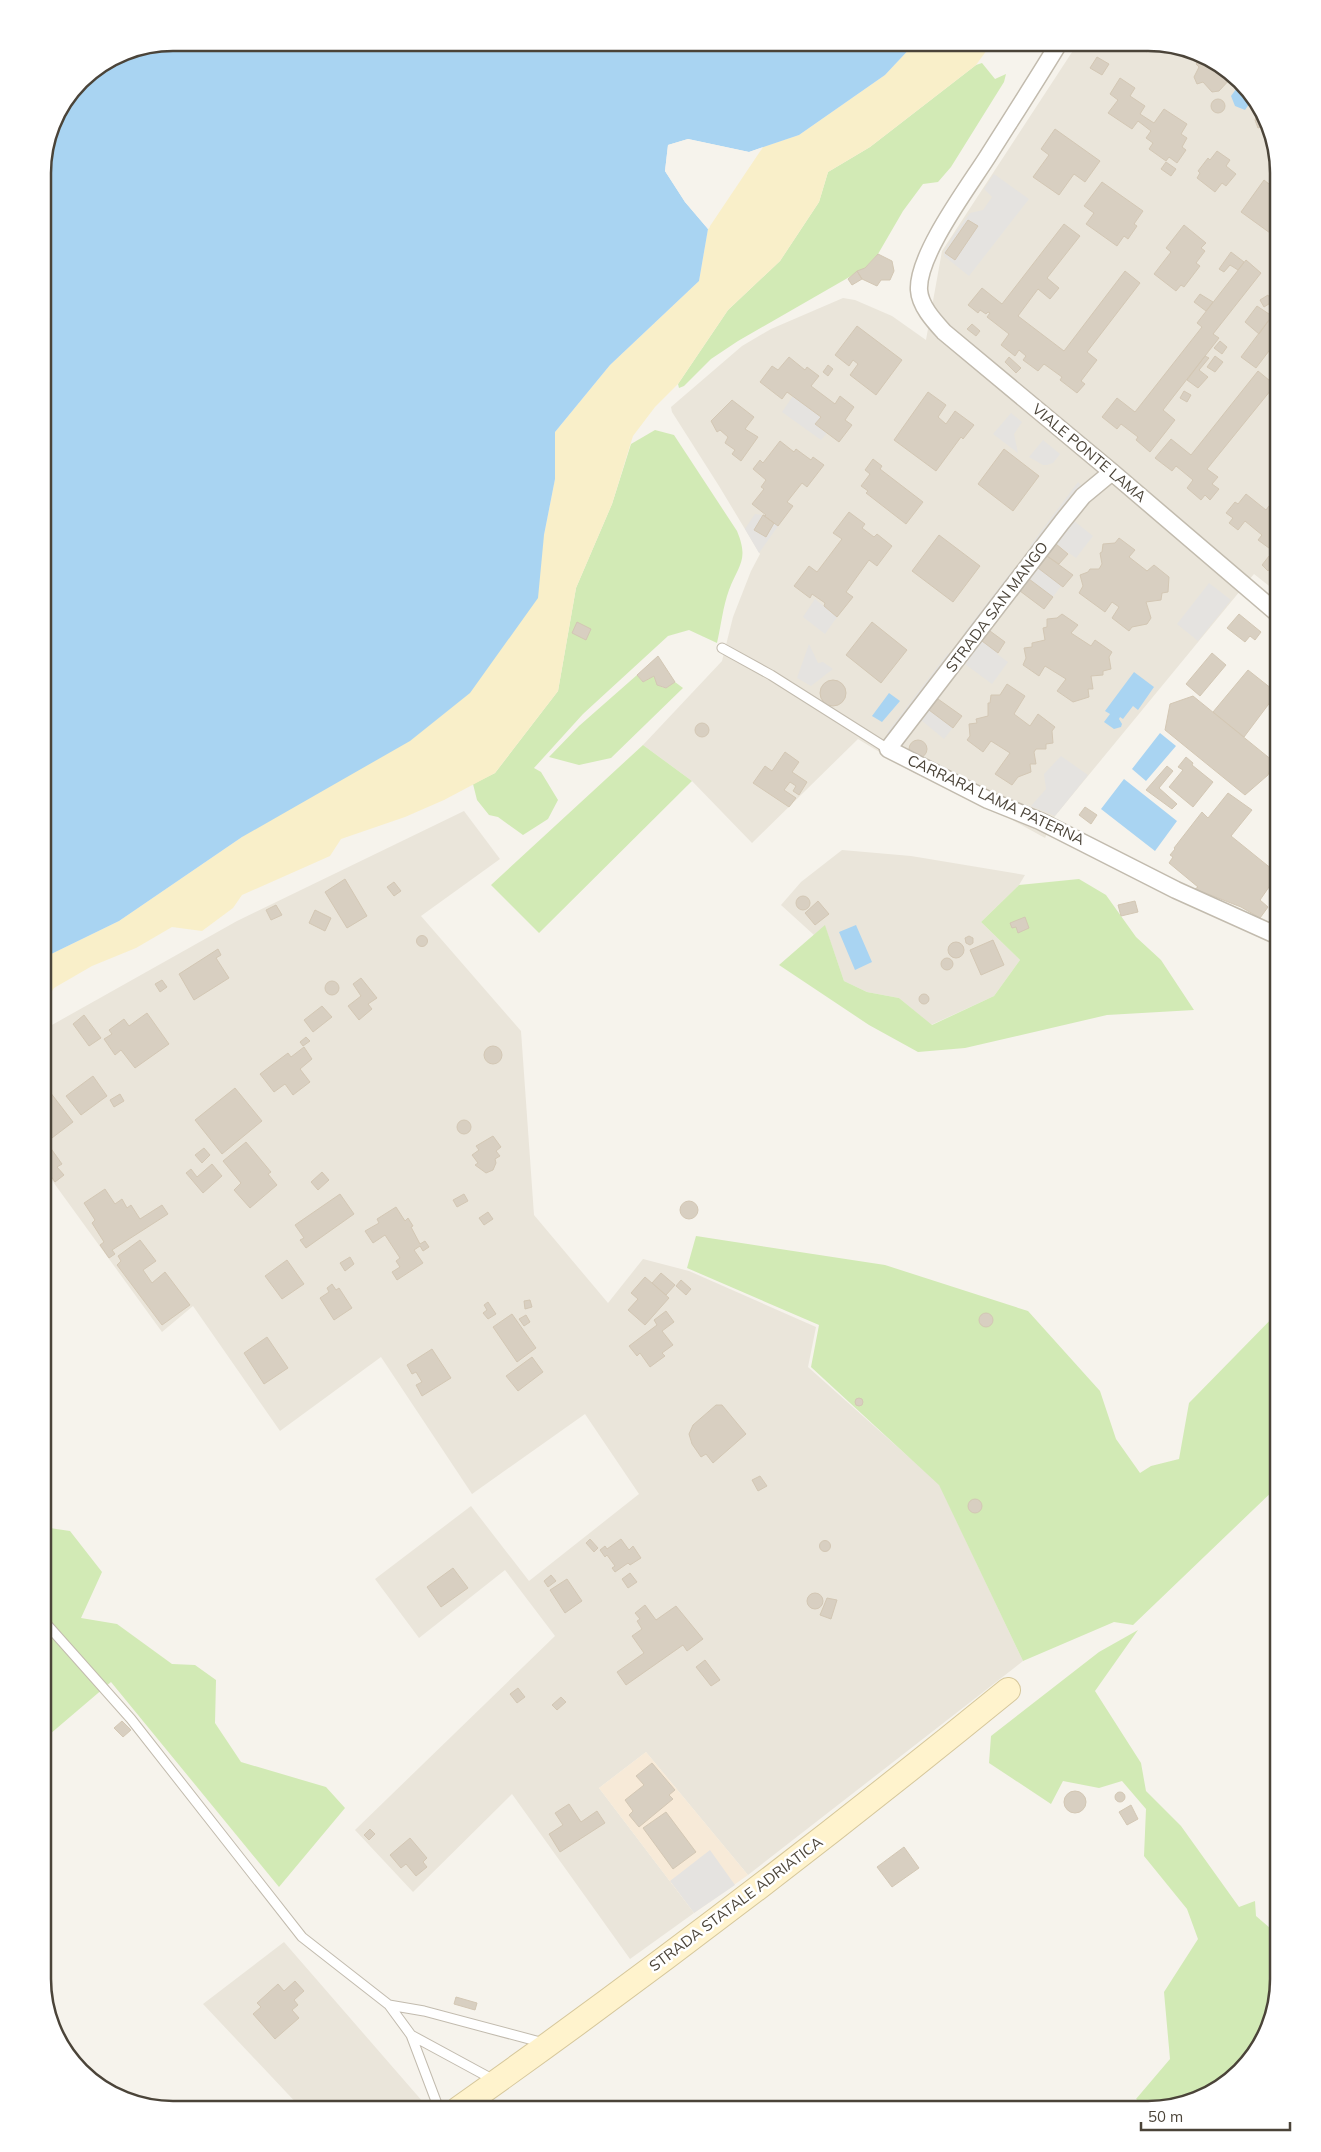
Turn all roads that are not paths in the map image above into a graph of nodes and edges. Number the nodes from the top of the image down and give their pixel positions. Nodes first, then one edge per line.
1 (1053, 52) edge
2 (1112, 472) junction
3 (1270, 607) edge
4 (722, 648) dead end
5 (888, 749) junction
6 (1270, 932) edge
7 (51, 1630) edge
8 (1008, 1690) dead end
9 (389, 2005) junction
10 (411, 2035) junction
11 (548, 2045) junction
12 (497, 2082) junction
13 (436, 2100) edge
14 (471, 2100) edge

1 - 2 street, VIALE PONTE LAMA
2 - 3 street, VIALE PONTE LAMA
2 - 5 street, STRADA SAN MANGO
4 - 5 lane, CARRARA LAMA PATERNA
5 - 6 street, CARRARA LAMA PATERNA
7 - 9 lane
8 - 11 main road, STRADA STATALE ADRIATICA
9 - 10 lane
9 - 11 lane
10 - 12 lane
10 - 13 lane
11 - 12 main road, STRADA STATALE ADRIATICA
12 - 14 main road, STRADA STATALE ADRIATICA

